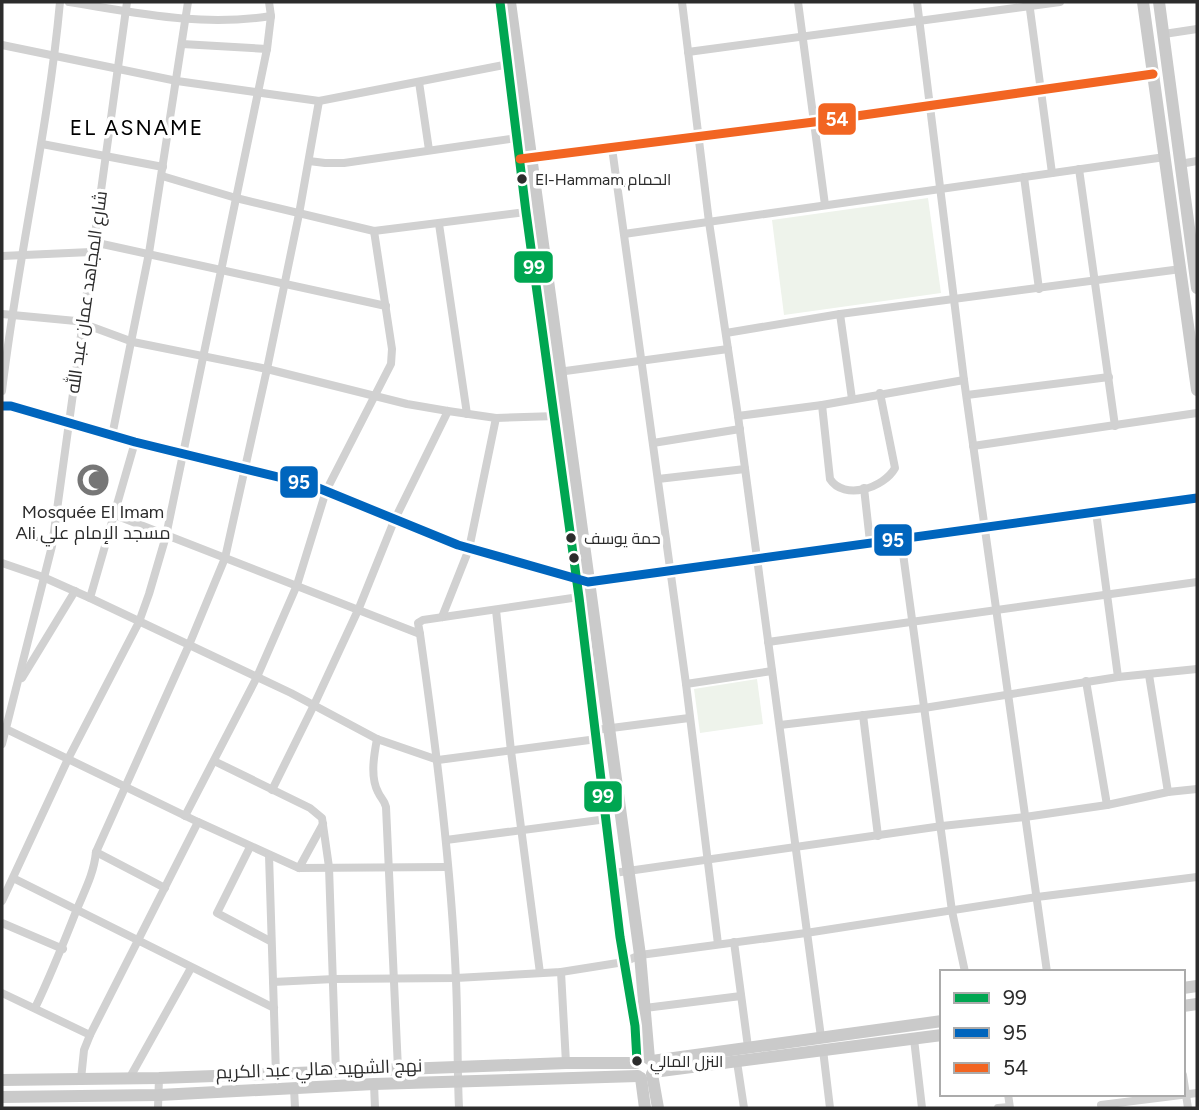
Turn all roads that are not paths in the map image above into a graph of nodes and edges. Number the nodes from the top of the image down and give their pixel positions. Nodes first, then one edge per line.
1 (60, 2) edge
2 (69, 2) edge
3 (188, 2) edge
4 (269, 2) edge
5 (500, 2) edge
6 (510, 2) edge
7 (682, 2) edge
8 (798, 2) edge
9 (917, 2) edge
10 (1060, 2) edge
11 (1143, 2) edge
12 (1159, 2) edge
13 (1030, 4) edge
14 (126, 6) edge
15 (271, 16) junction
16 (186, 19) junction
17 (920, 21) junction
18 (1197, 29) edge
19 (1164, 34) junction
20 (803, 37) junction
21 (182, 44) junction
22 (2, 46) edge
23 (267, 49) junction
24 (688, 52) junction
25 (55, 57) junction
26 (509, 64) junction
27 (117, 68) junction
28 (1153, 74) junction
29 (177, 81) junction
30 (419, 82) junction
31 (1042, 89) junction
32 (258, 93) junction
33 (319, 102) junction
34 (929, 105) junction
35 (814, 122) junction
36 (699, 136) junction
37 (517, 138) junction
38 (41, 144) junction
39 (612, 148) junction
40 (429, 150) junction
41 (106, 156) junction
42 (1165, 157) junction
43 (526, 159) junction
44 (309, 160) junction
45 (1197, 161) edge
46 (1180, 164) junction
47 (1079, 169) junction
48 (162, 172) junction
49 (1052, 173) junction
50 (1024, 177) junction
51 (939, 190) junction
52 (236, 198) junction
53 (825, 205) junction
54 (526, 212) junction
55 (299, 214) junction
56 (709, 222) junction
57 (439, 224) junction
58 (1193, 228) edge
59 (374, 231) junction
60 (624, 234) junction
61 (93, 242) junction
62 (91, 252) junction
63 (149, 253) junction
64 (22, 255) junction
65 (2, 256) edge
66 (222, 269) junction
67 (1181, 269) junction
68 (1097, 282) junction
69 (285, 285) junction
70 (1197, 288) edge
71 (1039, 289) junction
72 (954, 300) junction
73 (386, 306) junction
74 (6, 314) edge
75 (840, 314) junction
76 (82, 324) junction
77 (726, 333) junction
78 (133, 341) junction
79 (728, 349) junction
80 (203, 357) junction
81 (642, 359) junction
82 (267, 369) junction
83 (554, 373) junction
84 (1109, 377) junction
85 (964, 380) junction
86 (1197, 390) edge
87 (2, 391) edge
88 (880, 393) junction
89 (375, 396) junction
90 (967, 396) junction
91 (852, 399) junction
92 (822, 405) junction
93 (2, 406) edge
94 (448, 411) junction
95 (1197, 413) edge
96 (467, 414) junction
97 (560, 416) junction
98 (738, 416) junction
99 (496, 418) junction
100 (69, 423) junction
101 (1115, 426) junction
102 (740, 429) junction
103 (112, 436) junction
104 (135, 442) junction
105 (653, 443) junction
106 (973, 446) junction
107 (183, 454) junction
108 (245, 467) junction
109 (745, 469) junction
110 (658, 479) junction
111 (864, 488) junction
112 (326, 491) junction
113 (1197, 498) edge
114 (1096, 512) junction
115 (115, 515) junction
116 (394, 521) junction
117 (985, 528) junction
118 (166, 536) junction
119 (901, 538) junction
120 (870, 542) junction
121 (469, 549) junction
122 (225, 558) junction
123 (756, 558) junction
124 (2, 563) edge
125 (670, 572) junction
126 (43, 577) junction
127 (582, 580) junction
128 (1197, 582) edge
129 (297, 585) junction
130 (75, 591) junction
131 (1108, 595) junction
132 (579, 597) junction
133 (90, 598) junction
134 (359, 608) junction
135 (496, 610) junction
136 (996, 611) junction
137 (442, 618) junction
138 (139, 622) junction
139 (913, 623) junction
140 (420, 634) junction
141 (768, 642) junction
142 (188, 645) junction
143 (1197, 669) edge
144 (772, 671) junction
145 (1149, 675) junction
146 (257, 677) junction
147 (1118, 677) junction
148 (1086, 681) junction
149 (18, 684) junction
150 (685, 684) junction
151 (1007, 695) junction
152 (314, 705) junction
153 (924, 708) junction
154 (863, 715) junction
155 (689, 718) junction
156 (780, 724) junction
157 (4, 728) edge
158 (600, 732) junction
159 (377, 739) junction
160 (2, 744) edge
161 (511, 751) junction
162 (68, 758) junction
163 (438, 760) junction
164 (214, 761) junction
165 (126, 787) junction
166 (272, 789) junction
167 (1197, 789) edge
168 (1168, 792) junction
169 (1107, 805) junction
170 (185, 816) junction
171 (1025, 817) junction
172 (607, 819) junction
173 (198, 822) junction
174 (323, 823) junction
175 (942, 826) junction
176 (521, 831) junction
177 (878, 836) junction
178 (446, 840) junction
179 (250, 847) junction
180 (796, 848) junction
181 (96, 852) junction
182 (269, 855) junction
183 (708, 860) junction
184 (329, 867) junction
185 (447, 867) junction
186 (299, 868) junction
187 (389, 868) junction
188 (628, 872) junction
189 (614, 873) junction
190 (1197, 877) edge
191 (13, 878) junction
192 (165, 888) junction
193 (1037, 897) junction
194 (2, 901) edge
195 (77, 910) junction
196 (952, 911) junction
197 (2, 923) edge
198 (806, 933) junction
199 (139, 940) junction
200 (270, 941) junction
201 (734, 942) junction
202 (718, 944) junction
203 (63, 949) junction
204 (640, 955) junction
205 (624, 962) junction
206 (191, 968) junction
207 (965, 970) edge
208 (1047, 970) edge
209 (562, 972) junction
210 (540, 973) junction
211 (393, 978) junction
212 (456, 978) junction
213 (334, 979) junction
214 (273, 982) junction
215 (2, 993) edge
216 (741, 996) junction
217 (274, 1008) junction
218 (645, 1008) junction
219 (35, 1009) junction
220 (940, 1021) edge
221 (90, 1035) junction
222 (940, 1035) edge
223 (914, 1039) junction
224 (822, 1044) junction
225 (748, 1048) junction
226 (737, 1062) junction
227 (566, 1063) junction
228 (458, 1068) junction
229 (645, 1068) junction
230 (398, 1069) junction
231 (336, 1073) junction
232 (276, 1075) junction
233 (159, 1078) junction
234 (81, 1079) junction
235 (129, 1079) junction
236 (2, 1080) edge
237 (458, 1081) junction
238 (374, 1084) junction
239 (294, 1088) junction
240 (1185, 1088) edge
241 (1197, 1093) edge
242 (159, 1094) junction
243 (1186, 1094) junction
244 (1173, 1096) edge
245 (2, 1097) edge
246 (1102, 1107) edge
247 (158, 1108) edge
248 (295, 1108) edge
249 (375, 1108) edge
250 (459, 1108) edge
251 (645, 1108) edge
252 (658, 1108) edge
253 (744, 1108) edge
254 (830, 1108) edge
255 (922, 1108) edge
256 (998, 1108) edge
257 (1010, 1108) edge
258 (1188, 1108) edge

1 - 25 street
2 - 14 street
3 - 16 street
4 - 15 street
5 - 26 main road
6 - 43 main road
7 - 24 street
8 - 20 street
9 - 17 street
10 - 13 street
11 - 28 main road
12 - 19 main road
13 - 17 street
13 - 31 street
14 - 16 street
14 - 27 street, شارع المجاهد عمان عبد الله
15 - 16 street
15 - 23 street
16 - 21 street
17 - 20 street
17 - 34 street
18 - 19 street
19 - 46 main road
20 - 24 street
20 - 35 street
21 - 23 street
21 - 29 street
22 - 25 street
23 - 32 street
24 - 36 street
25 - 27 street
25 - 38 street
26 - 30 street
26 - 37 main road
27 - 29 street
27 - 41 street, شارع المجاهد عمان عبد الله
28 - 31 street
28 - 42 main road
29 - 32 street
29 - 48 street
30 - 33 street
30 - 40 street
31 - 34 street
31 - 49 street
32 - 33 street
32 - 52 street
33 - 44 street
34 - 35 street
34 - 51 street
35 - 36 street
35 - 53 street
36 - 39 street
36 - 56 street
37 - 40 street
37 - 43 main road
38 - 41 street
38 - 64 street
39 - 43 street
39 - 60 street
40 - 44 street
41 - 48 street
41 - 61 street, شارع المجاهد عمان عبد الله
42 - 47 street
42 - 67 main road
43 - 54 main road
43 - 83 main road
44 - 55 street
45 - 46 street
46 - 58 main road
47 - 49 street
47 - 68 street
48 - 52 street
48 - 63 street
49 - 50 street
50 - 51 street
50 - 71 street
51 - 53 street
51 - 72 street
52 - 55 street
52 - 66 street
53 - 56 street
54 - 57 street
54 - 83 main road
55 - 59 street
55 - 69 street
56 - 60 street
56 - 77 street
57 - 59 street
57 - 96 street
58 - 70 main road
59 - 73 street
60 - 81 street
61 - 62 street, شارع المجاهد عمان عبد الله
61 - 63 street
62 - 64 street
62 - 76 street, شارع المجاهد عمان عبد الله
63 - 66 street
63 - 78 street
64 - 65 street
64 - 74 street
66 - 69 street
66 - 80 street
67 - 68 street
67 - 86 main road
68 - 71 street
68 - 84 street
69 - 73 street
69 - 82 street
71 - 72 street
72 - 75 street
72 - 85 street
73 - 89 street
74 - 76 street
74 - 87 street
75 - 77 street
75 - 91 street
76 - 78 street
76 - 100 street, شارع المجاهد عمان عبد الله
77 - 79 street
78 - 80 street
78 - 103 street
79 - 81 street
79 - 98 street
80 - 82 street
80 - 107 street
81 - 83 street
81 - 105 street
82 - 89 street
82 - 108 street
83 - 97 main road
84 - 90 street
84 - 101 street
85 - 88 street
85 - 90 street
88 - 91 street
88 - 111 street
89 - 94 street
89 - 112 street
90 - 106 street
91 - 92 street
92 - 98 street
92 - 111 street
93 - 100 street
94 - 96 street
94 - 116 street
95 - 101 street
96 - 99 street
97 - 99 street
97 - 127 main road
98 - 102 street
99 - 121 street
100 - 103 street
100 - 126 street, شارع المجاهد عمان عبد الله
101 - 106 street
102 - 105 street
102 - 109 street
103 - 104 street
104 - 107 street
104 - 115 street
105 - 110 street
106 - 117 street
107 - 108 street
107 - 118 street
108 - 112 street
108 - 122 street
109 - 110 street
109 - 123 street
110 - 125 street
111 - 120 street
112 - 116 street
112 - 129 street
113 - 114 street
114 - 117 street
114 - 131 street
115 - 118 street
115 - 133 street
116 - 121 street
116 - 134 street
117 - 119 street
117 - 136 street
118 - 122 street
118 - 138 street
119 - 120 street
119 - 139 street
120 - 123 street
121 - 127 street
121 - 137 street
122 - 129 street
122 - 142 street
123 - 125 street
123 - 141 street
124 - 126 street
125 - 127 street
125 - 150 street
126 - 130 street
126 - 149 street, شارع المجاهد عمان عبد الله
127 - 132 main road
127 - 158 main road
128 - 131 street
129 - 134 street
129 - 146 street
130 - 133 street
130 - 149 street
131 - 136 street
131 - 147 street
132 - 135 street
132 - 158 main road
133 - 138 street
134 - 140 street
134 - 152 street
135 - 137 street
135 - 161 street
136 - 139 street
136 - 151 street
137 - 140 street
138 - 142 street
138 - 162 street
139 - 141 street
139 - 153 street
140 - 163 street
141 - 144 street
142 - 146 street
142 - 165 street
143 - 145 street
144 - 150 street
144 - 156 street
145 - 147 street
145 - 168 street
146 - 152 street
146 - 164 street
147 - 148 street
148 - 151 street
148 - 169 street
149 - 157 street, شارع المجاهد عمان عبد الله
150 - 155 street
151 - 153 street
151 - 171 street
152 - 159 street
152 - 166 street
153 - 154 street
153 - 175 street
154 - 156 street
154 - 177 street
155 - 158 street
155 - 183 street
156 - 180 street
157 - 160 street, شارع المجاهد عمان عبد الله
157 - 162 street
158 - 161 street
158 - 172 main road
158 - 188 main road
159 - 163 street
159 - 187 street
161 - 163 street
161 - 176 street
162 - 165 street
162 - 191 street
163 - 178 street
164 - 166 street
164 - 170 street
165 - 170 street
165 - 181 street
166 - 174 street
167 - 168 street
168 - 169 street
169 - 171 street
170 - 173 street
171 - 175 street
171 - 193 street
172 - 176 street
172 - 189 main road
173 - 179 street
173 - 192 street
174 - 184 street
174 - 186 street
175 - 177 street
175 - 196 street
176 - 178 street
176 - 210 street
177 - 180 street
178 - 185 street
179 - 182 street
179 - 200 street
180 - 183 street
180 - 198 street
181 - 192 street
181 - 195 street
182 - 186 street
182 - 200 street
183 - 188 street
183 - 202 street
184 - 186 street
184 - 187 street
184 - 213 street
185 - 187 street
185 - 212 street
187 - 211 street
188 - 189 street
188 - 204 main road
189 - 205 main road
190 - 193 street
191 - 194 street
191 - 195 street
192 - 199 street
193 - 196 street
193 - 208 street
195 - 199 street
195 - 203 street
196 - 198 street
196 - 207 street
197 - 203 street
198 - 201 street
198 - 224 street
199 - 206 street
199 - 221 street
200 - 214 street
201 - 202 street
201 - 216 street
202 - 204 street
203 - 219 street
204 - 205 street
204 - 218 main road
205 - 209 street
205 - 229 main road
206 - 217 street
206 - 235 street
209 - 210 street
209 - 227 street
210 - 212 street
211 - 212 street
211 - 213 street
211 - 230 street
212 - 228 street
213 - 214 street
213 - 231 street
214 - 217 street
215 - 219 street
216 - 218 street
216 - 225 street
217 - 232 street
218 - 229 main road
219 - 221 street
220 - 224 main road
221 - 234 street
222 - 223 main road
223 - 224 main road
223 - 255 street
224 - 225 main road
224 - 226 main road
224 - 254 street
225 - 229 main road
226 - 229 main road
226 - 253 street
227 - 228 main road
227 - 229 main road
228 - 230 main road
228 - 237 street
229 - 237 main road, نهج الشهيد هالي عبد الكريم
229 - 251 main road
229 - 252 main road
230 - 231 main road
231 - 232 main road
232 - 233 main road
233 - 235 main road
233 - 242 street
234 - 235 main road
234 - 236 main road
237 - 238 main road, نهج الشهيد هالي عبد الكريم
237 - 250 street
238 - 239 main road, نهج الشهيد هالي عبد الكريم
238 - 249 street
239 - 242 main road, نهج الشهيد هالي عبد الكريم
239 - 248 street
240 - 243 street
241 - 243 street
242 - 245 main road, نهج الشهيد هالي عبد الكريم
242 - 247 street
243 - 258 street
244 - 246 street
256 - 257 street

